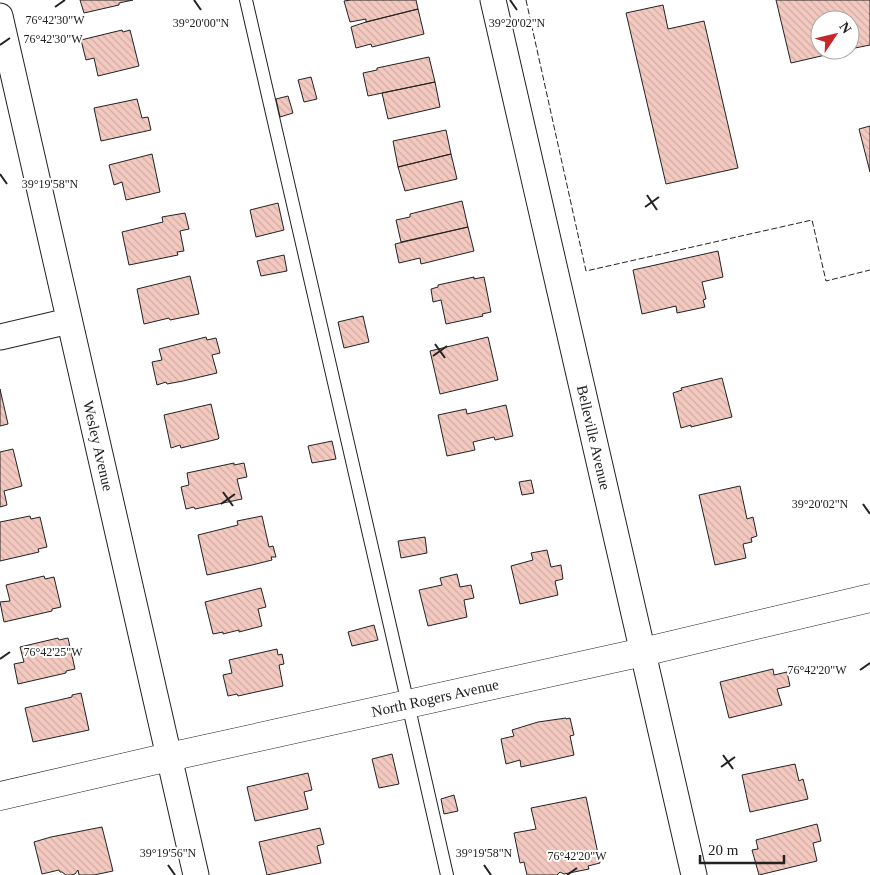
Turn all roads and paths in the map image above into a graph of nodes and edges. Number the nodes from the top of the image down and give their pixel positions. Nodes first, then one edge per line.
1 (246, 0) edge
2 (493, 0) edge
3 (0, 16) edge
4 (70, 321) junction
5 (0, 337) edge
6 (870, 598) edge
7 (643, 652) junction
8 (408, 704) junction
9 (169, 757) junction
10 (0, 796) edge
11 (196, 875) edge
12 (447, 875) edge
13 (694, 875) edge

1 - 8 lane
2 - 7 street, Belleville Avenue
3 - 4 street, Wesley Avenue
4 - 5 street
4 - 9 street, Wesley Avenue
6 - 7 street, North Rogers Avenue
7 - 8 street, North Rogers Avenue
7 - 13 street, Belleville Avenue
8 - 9 street, North Rogers Avenue
8 - 12 lane
9 - 10 street, North Rogers Avenue
9 - 11 street, Wesley Avenue

